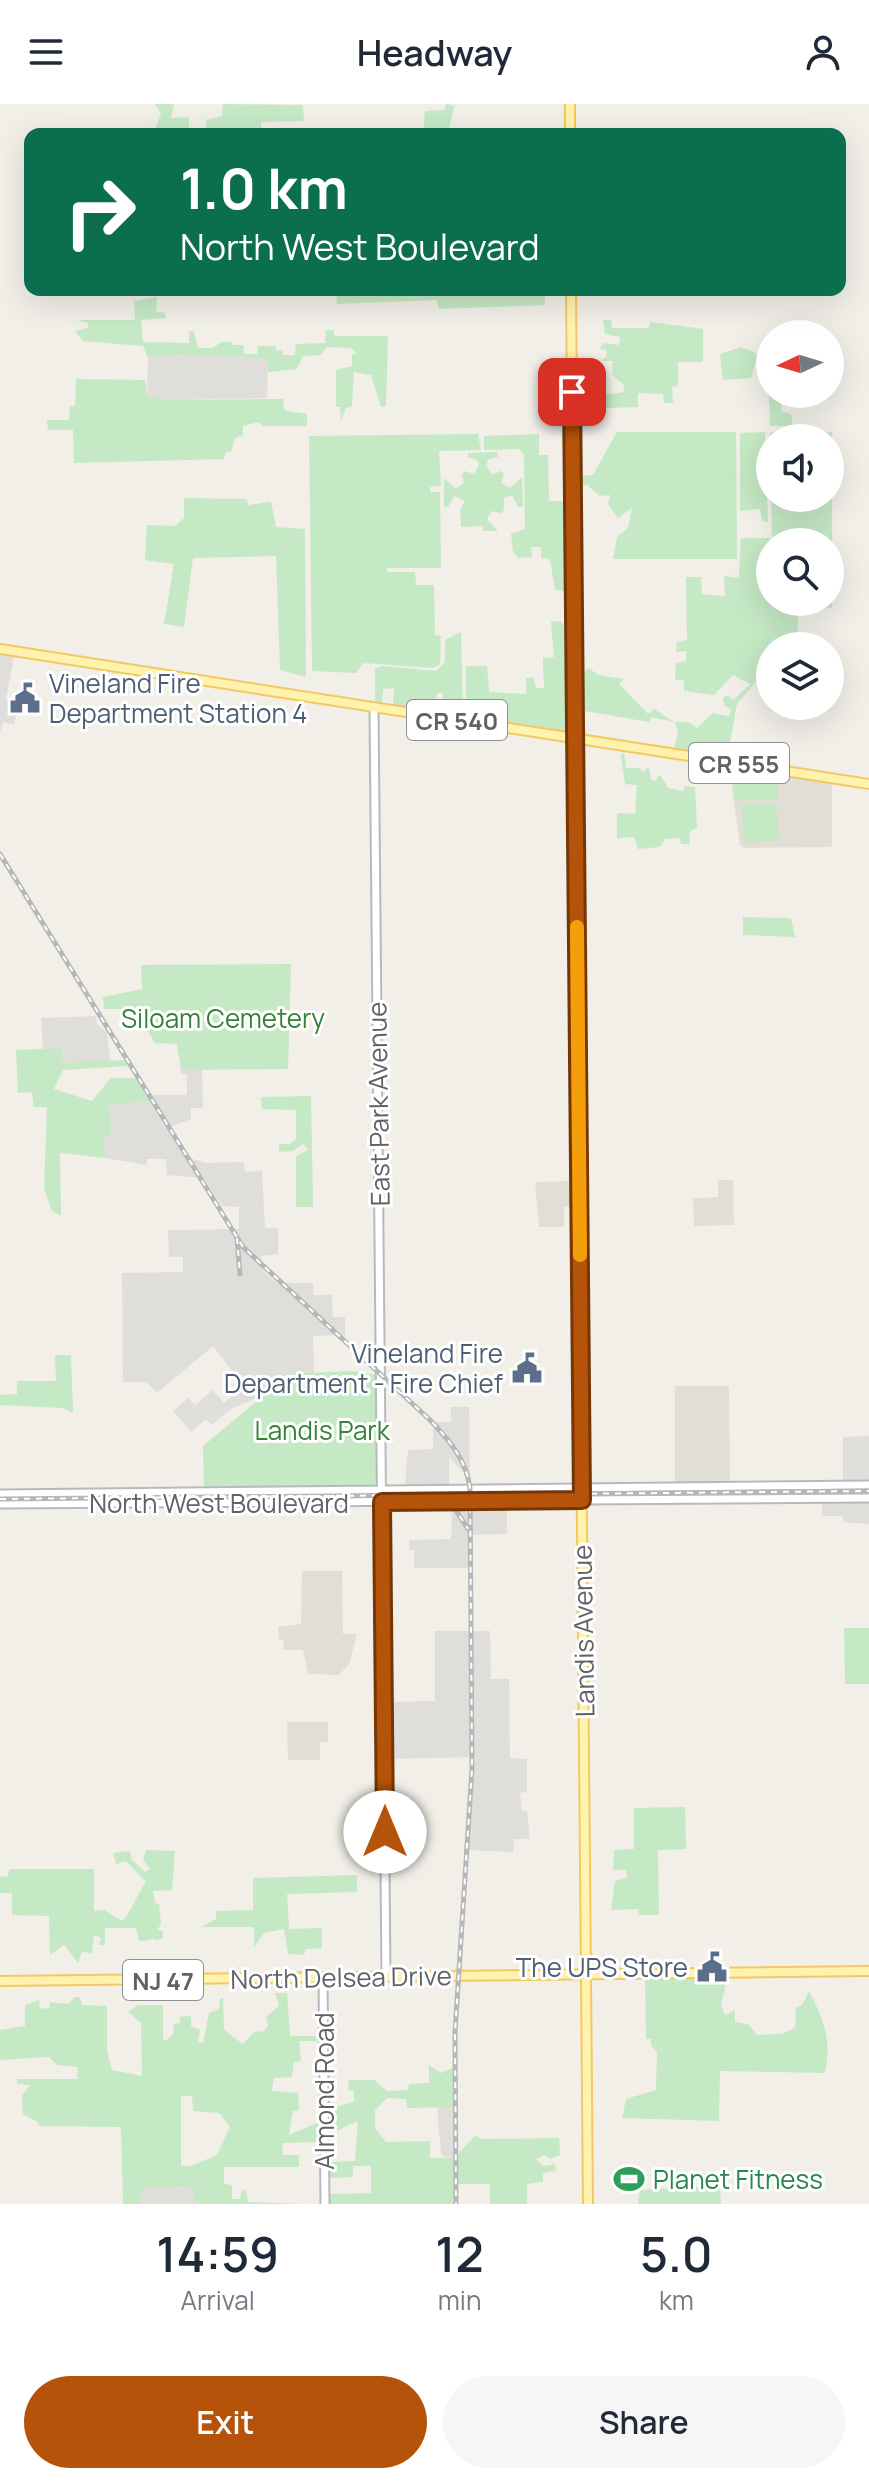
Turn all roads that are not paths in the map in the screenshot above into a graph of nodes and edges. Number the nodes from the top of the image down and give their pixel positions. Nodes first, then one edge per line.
1 (570, 104) edge
2 (570, 128) edge
3 (571, 296) edge
4 (0, 649) edge
5 (374, 707) junction
6 (575, 738) junction
7 (869, 784) edge
8 (869, 1485) edge
9 (582, 1487) junction
10 (382, 1490) junction
11 (204, 1491) junction
12 (0, 1494) edge
13 (869, 1498) edge
14 (582, 1500) junction
15 (382, 1502) junction
16 (205, 1503) junction
17 (0, 1504) edge
18 (586, 1956) junction
19 (869, 1971) edge
20 (586, 1974) junction
21 (615, 1974) junction
22 (323, 1977) junction
23 (386, 1977) junction
24 (0, 1981) edge
25 (325, 2204) edge
26 (588, 2204) edge

1 - 2 main road
3 - 6 main road, Landis Avenue
4 - 5 main road
5 - 6 main road, CR 540
5 - 10 main road, East Park Avenue / CR 540
6 - 7 main road, CR 555
6 - 9 main road, Landis Avenue
8 - 9 main road
9 - 10 main road
9 - 14 main road, Landis Avenue
10 - 11 main road
10 - 15 main road, East Park Avenue / CR 540
11 - 12 main road
11 - 16 main road
13 - 14 main road, North West Boulevard
14 - 15 main road, North West Boulevard
14 - 18 main road, Landis Avenue
15 - 16 main road, North West Boulevard
15 - 23 main road, CR 540
16 - 17 main road, North West Boulevard
18 - 20 main road, Landis Avenue
18 - 21 main road
19 - 21 main road, NJ 47
20 - 21 main road, NJ 47
20 - 23 main road, North Delsea Drive / NJ 47
20 - 26 main road, Landis Avenue
22 - 23 main road, North Delsea Drive / NJ 47
22 - 24 main road, North Delsea Drive / NJ 47
22 - 25 main road, Almond Road

